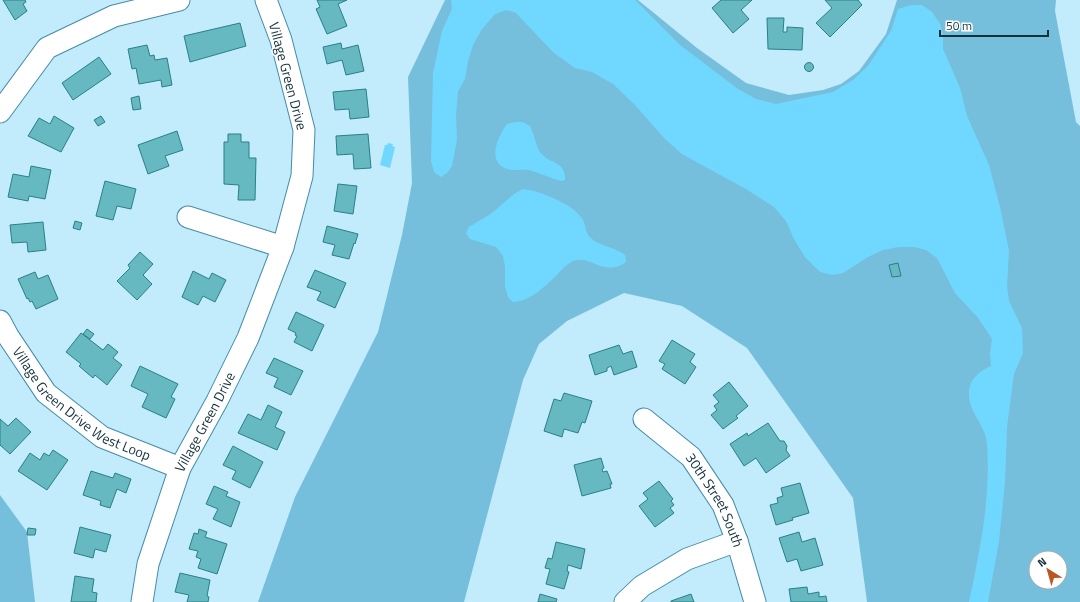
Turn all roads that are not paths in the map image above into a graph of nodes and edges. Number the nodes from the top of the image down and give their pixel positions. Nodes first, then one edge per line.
1 (179, 0) edge
2 (266, 0) edge
3 (0, 112) edge
4 (188, 217) dead end
5 (283, 247) junction
6 (0, 321) edge
7 (644, 419) dead end
8 (180, 468) junction
9 (737, 541) junction
10 (142, 602) edge
11 (625, 602) edge
12 (755, 602) edge

1 - 3 street
2 - 5 street, Village Green Drive
4 - 5 street
5 - 8 street, Village Green Drive
6 - 8 street, Village Green Drive West Loop
7 - 9 street, 30th Street South
8 - 10 street, Village Green Drive
9 - 11 street
9 - 12 street, 30th Street South

